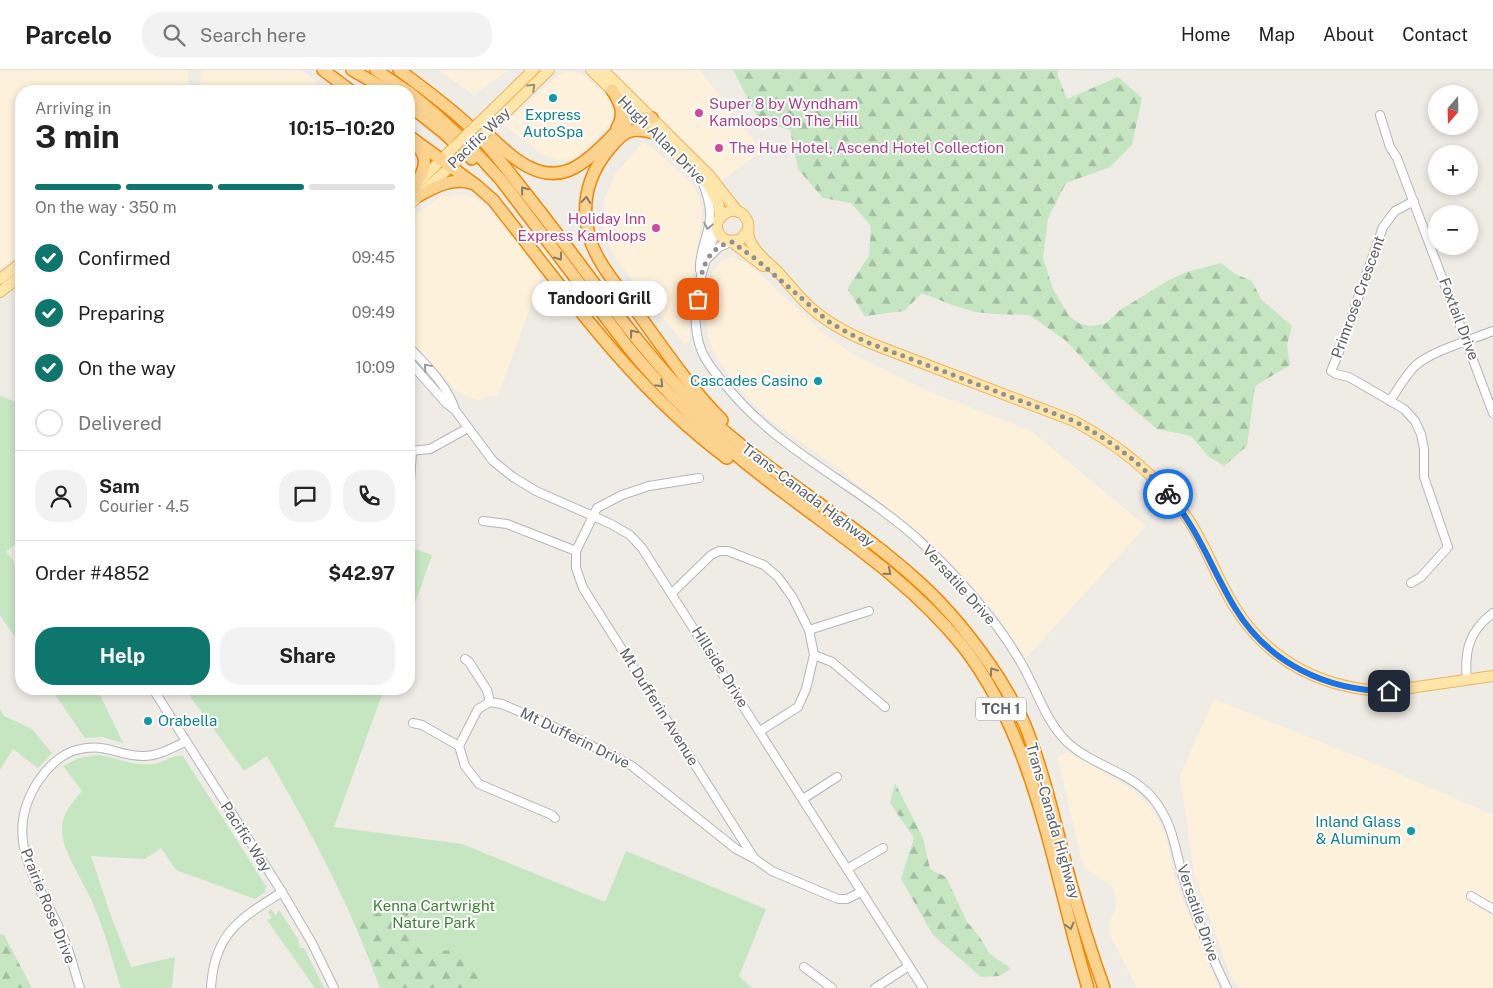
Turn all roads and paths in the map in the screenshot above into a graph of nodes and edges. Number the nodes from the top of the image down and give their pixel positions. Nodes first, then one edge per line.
1 (323, 70) edge
2 (352, 70) edge
3 (376, 70) edge
4 (399, 70) edge
5 (411, 70) edge
6 (533, 70) edge
7 (549, 70) edge
8 (591, 70) edge
9 (603, 70) edge
10 (344, 85) edge
11 (378, 85) edge
12 (398, 85) edge
13 (612, 90) junction
14 (415, 98) edge
15 (415, 110) edge
16 (1380, 115) dead end
17 (638, 117) junction
18 (652, 118) junction
19 (613, 134) junction
20 (656, 134) junction
21 (415, 142) edge
22 (415, 144) edge
23 (445, 163) junction
24 (702, 179) junction
25 (477, 186) junction
26 (415, 189) edge
27 (415, 190) edge
28 (415, 191) edge
29 (1414, 201) junction
30 (738, 212) junction
31 (718, 223) junction
32 (538, 228) junction
33 (748, 230) junction
34 (732, 242) junction
35 (705, 262) junction
36 (15, 268) edge
37 (701, 276) junction
38 (0, 279) edge
39 (15, 281) edge
40 (793, 290) junction
41 (0, 292) edge
42 (1493, 331) edge
43 (1467, 341) junction
44 (415, 354) edge
45 (415, 368) edge
46 (1390, 401) junction
47 (455, 410) junction
48 (1493, 413) edge
49 (468, 428) junction
50 (415, 450) edge
51 (768, 465) junction
52 (699, 478) dead end
53 (786, 494) junction
54 (593, 515) junction
55 (483, 521) dead end
56 (576, 551) junction
57 (1411, 583) dead end
58 (672, 593) junction
59 (869, 611) dead end
60 (1493, 613) edge
61 (809, 630) junction
62 (814, 655) junction
63 (465, 659) dead end
64 (1493, 676) edge
65 (1467, 680) junction
66 (157, 695) edge
67 (490, 702) junction
68 (885, 707) dead end
69 (413, 723) dead end
70 (760, 731) junction
71 (185, 742) junction
72 (458, 746) junction
73 (837, 777) dead end
74 (803, 799) junction
75 (555, 818) dead end
76 (883, 848) dead end
77 (755, 859) junction
78 (847, 868) junction
79 (282, 892) junction
80 (861, 892) junction
81 (1471, 896) dead end
82 (1493, 909) edge
83 (909, 966) junction
84 (804, 967) dead end
85 (80, 988) edge
86 (211, 988) edge
87 (334, 988) edge
88 (832, 988) edge
89 (874, 988) edge
90 (923, 988) edge
91 (1088, 988) edge
92 (1104, 988) edge
93 (1227, 988) edge

1 - 10 highway
2 - 11 highway
3 - 12 highway, Trans-Canada Highway / TCH 1
51 -> 4 highway, Trans-Canada Highway / TCH 1
5 - 19 highway
6 - 23 main road, Pacific Way, bridge
23 -> 7 main road, Pacific Way, bridge
8 - 13 main road, Hugh Allan Drive
9 - 18 main road, Hugh Allan Drive
13 - 17 main road, Hugh Allan Drive
13 - 19 highway
14 - 32 highway, Trans-Canada Highway / TCH 1
15 - 32 highway
16 - 29 street, Foxtail Drive
17 - 18 highway
17 - 19 highway
17 - 20 main road, Hugh Allan Drive
18 - 30 main road, Hugh Allan Drive
20 - 24 main road, Hugh Allan Drive
51 -> 20 highway
21 - 23 highway
22 - 26 highway
23 - 25 highway
23 - 27 main road, Pacific Way
24 - 31 main road, Hugh Allan Drive
24 -> 37 street
25 - 28 highway
25 - 53 highway
29 - 43 street, Foxtail Drive
29 - 46 street, Primrose Crescent
30 - 31 main road
30 - 33 main road
31 - 34 main road
31 - 35 street, Versatile Drive
32 -> 53 highway, Trans-Canada Highway / TCH 1
33 - 34 main road
33 - 40 main road
34 - 35 street
34 - 40 main road
35 - 37 street, Versatile Drive
36 - 38 main road
37 - 93 street, Versatile Drive
39 - 41 main road
40 - 65 main road
42 - 43 street
43 - 46 street
43 - 48 street, Foxtail Drive
47 -> 44 street, Hillside Drive
45 - 47 street, Hillside Drive
46 - 57 street
47 - 49 street, Hillside Drive
49 - 50 street
49 - 54 street, Hillside Drive
92 -> 51 highway, Trans-Canada Highway / TCH 1
52 - 54 street
53 -> 91 highway, Trans-Canada Highway / TCH 1
54 - 56 street
54 - 58 street, Hillside Drive
55 - 56 street
56 - 77 street, Mt Dufferin Avenue
58 - 61 street
58 - 70 street, Hillside Drive
59 - 61 street
60 - 65 street
61 - 62 street
62 - 68 street
62 - 70 street
63 - 67 street
64 - 65 main road
66 - 71 street, Pacific Way
67 - 72 street
67 - 77 street, Mt Dufferin Drive
69 - 72 street
70 - 74 street, Hillside Drive
71 - 79 street, Pacific Way
71 - 85 street, Prairie Rose Drive
72 - 75 street
73 - 74 street
74 - 78 street, Hillside Drive
76 - 78 street
77 - 80 street, Mt Dufferin Drive
78 - 80 street, Hillside Drive
79 - 86 street
79 - 87 street, Pacific Way
80 - 83 street, Hillside Drive
81 - 82 street
83 - 89 street
83 - 90 street, Hillside Drive
84 - 88 street

